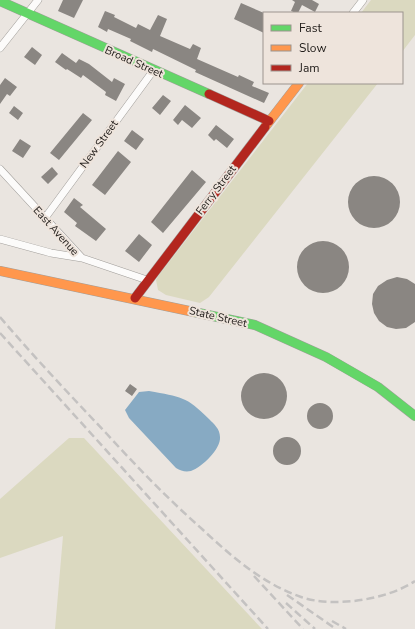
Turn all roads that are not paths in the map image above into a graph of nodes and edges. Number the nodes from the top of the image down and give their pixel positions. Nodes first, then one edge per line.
1 (38, 0) edge
2 (363, 0) edge
3 (0, 2) edge
4 (354, 12) edge
5 (27, 14) junction
6 (0, 48) edge
7 (153, 71) junction
8 (298, 84) edge
9 (269, 121) junction
10 (0, 169) edge
11 (45, 218) junction
12 (0, 240) edge
13 (82, 258) junction
14 (0, 270) edge
15 (148, 280) junction
16 (134, 298) junction
17 (415, 416) edge

1 - 5 street
2 - 4 street
3 - 5 street, Broad Street
5 - 6 street
5 - 7 street, Broad Street
7 - 9 street, Broad Street
7 - 11 street, New Street
8 - 9 street, Ferry Street
9 - 15 street, Ferry Street
10 - 11 street, East Avenue
11 - 13 street, East Avenue
12 - 13 street
13 - 15 street, East Avenue
14 - 16 street, State Street
15 - 16 street, Ferry Street
16 - 17 street, State Street

